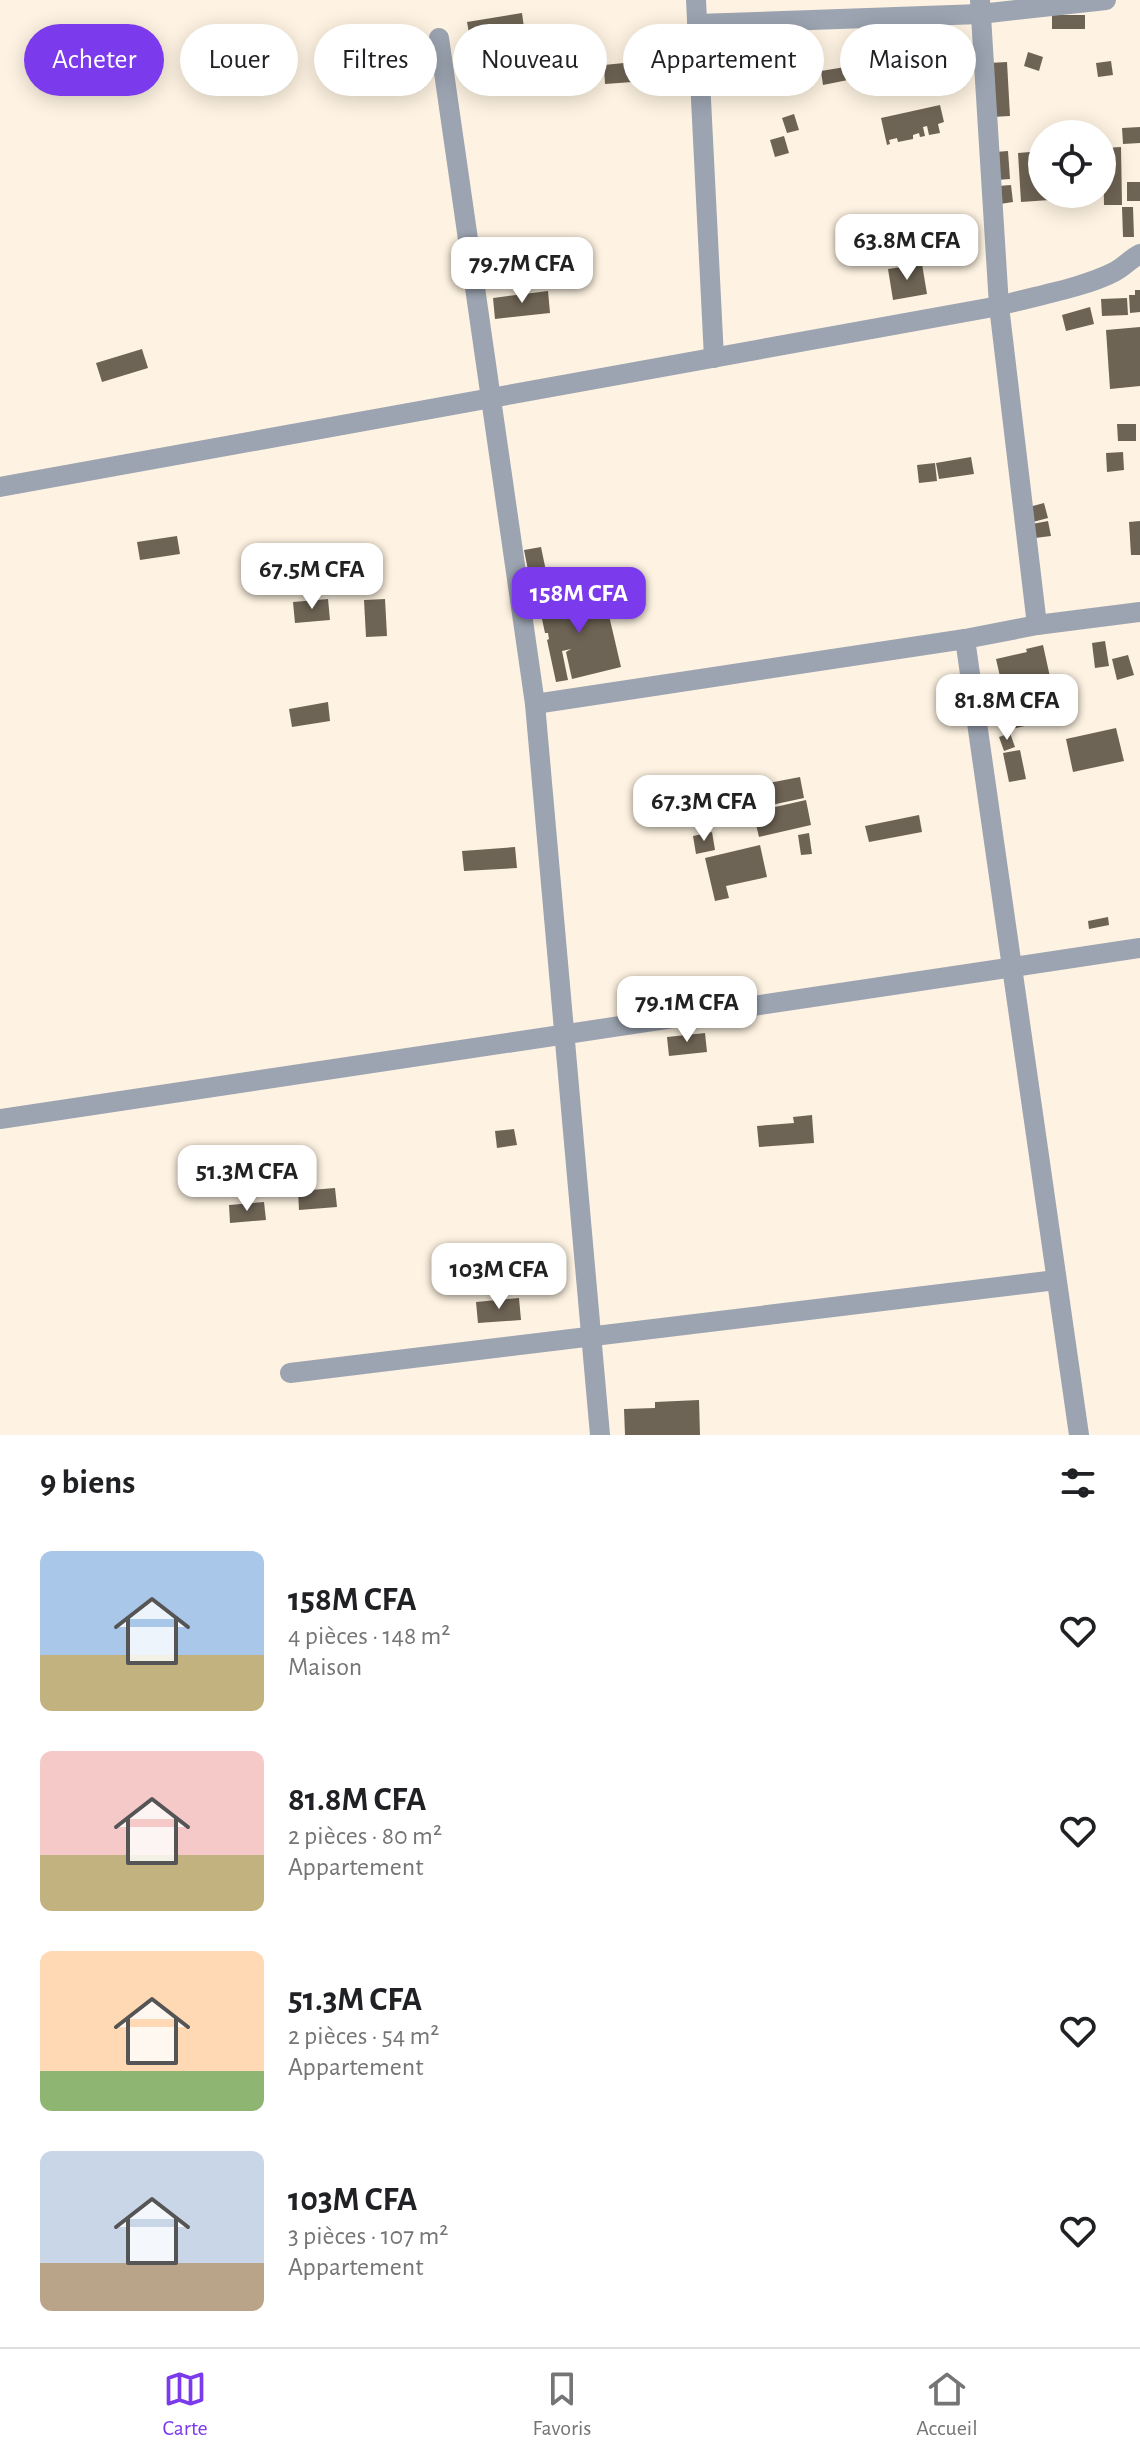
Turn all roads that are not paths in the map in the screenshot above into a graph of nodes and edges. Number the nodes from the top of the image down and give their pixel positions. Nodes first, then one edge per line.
1 (696, 0) edge
2 (1106, 0) edge
3 (980, 7) edge
4 (697, 24) joint
5 (439, 38) dead end
6 (701, 96) edge
7 (1140, 254) edge
8 (999, 306) junction
9 (714, 358) junction
10 (491, 398) junction
11 (0, 487) edge
12 (1140, 612) edge
13 (1037, 625) junction
14 (965, 639) junction
15 (535, 704) junction
16 (1140, 948) edge
17 (1012, 968) junction
18 (564, 1036) junction
19 (0, 1119) edge
20 (1056, 1280) junction
21 (591, 1336) junction
22 (290, 1373) dead end
23 (600, 1435) edge
24 (1079, 1435) edge

1 - 4 street
2 - 3 street
3 - 4 street
3 - 8 street
5 - 10 street
6 - 9 street
7 - 8 street
8 - 9 street
8 - 13 street
9 - 10 street
10 - 11 street
10 - 15 street
12 - 13 street
13 - 14 street
14 - 15 street
14 - 17 street
15 - 18 street
16 - 17 street
17 - 18 street
17 - 20 street
18 - 19 street
18 - 21 street
20 - 21 street
20 - 24 street
21 - 22 street
21 - 23 street

